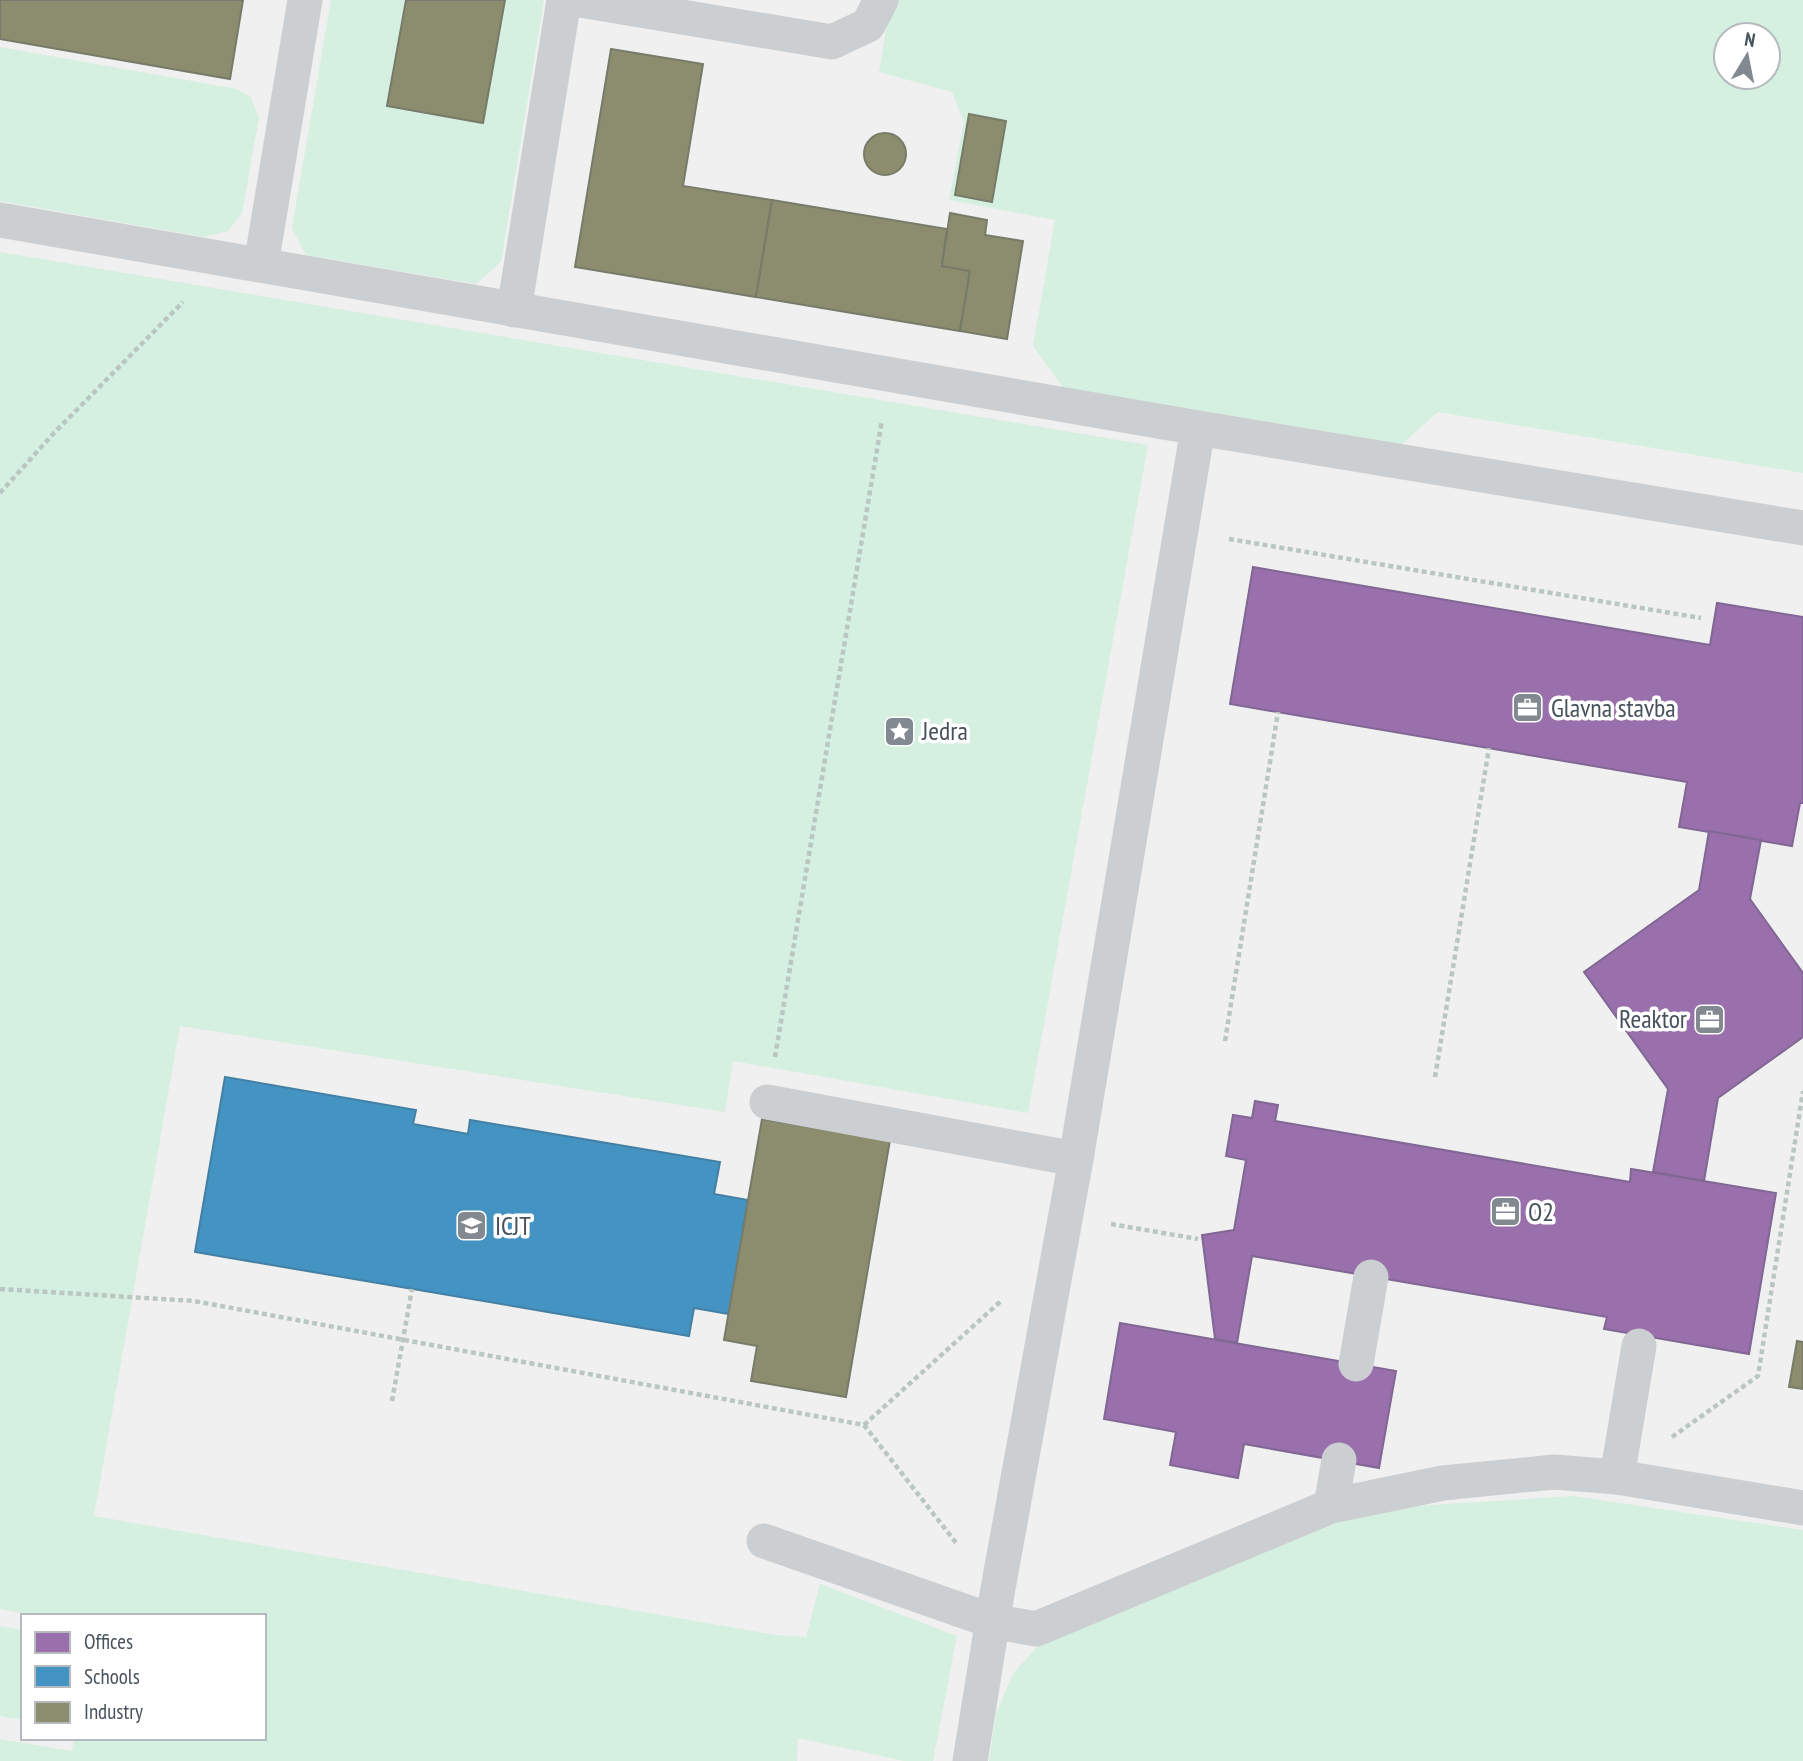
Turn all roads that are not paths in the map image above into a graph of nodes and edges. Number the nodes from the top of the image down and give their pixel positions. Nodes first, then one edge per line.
1 (305, 0) edge
2 (564, 0) edge
3 (580, 0) edge
4 (881, 0) edge
5 (0, 220) edge
6 (261, 265) junction
7 (514, 310) junction
8 (1198, 428) junction
9 (1803, 528) edge
10 (767, 1102) road end
11 (1076, 1159) junction
12 (1371, 1277) dead end
13 (1639, 1346) dead end
14 (1356, 1364) dead end
15 (1339, 1461) dead end
16 (1617, 1477) junction
17 (1331, 1506) junction
18 (1803, 1507) edge
19 (764, 1541) dead end
20 (995, 1607) junction
21 (970, 1761) edge

1 - 6 lane
2 - 7 lane
3 - 4 lane
5 - 6 lane
6 - 7 lane
7 - 8 lane
8 - 9 lane
8 - 11 lane
10 - 11 lane
11 - 20 lane
12 - 14 lane
13 - 16 lane
15 - 17 lane
16 - 17 lane
16 - 18 lane
17 - 20 lane
19 - 20 lane
20 - 21 lane

